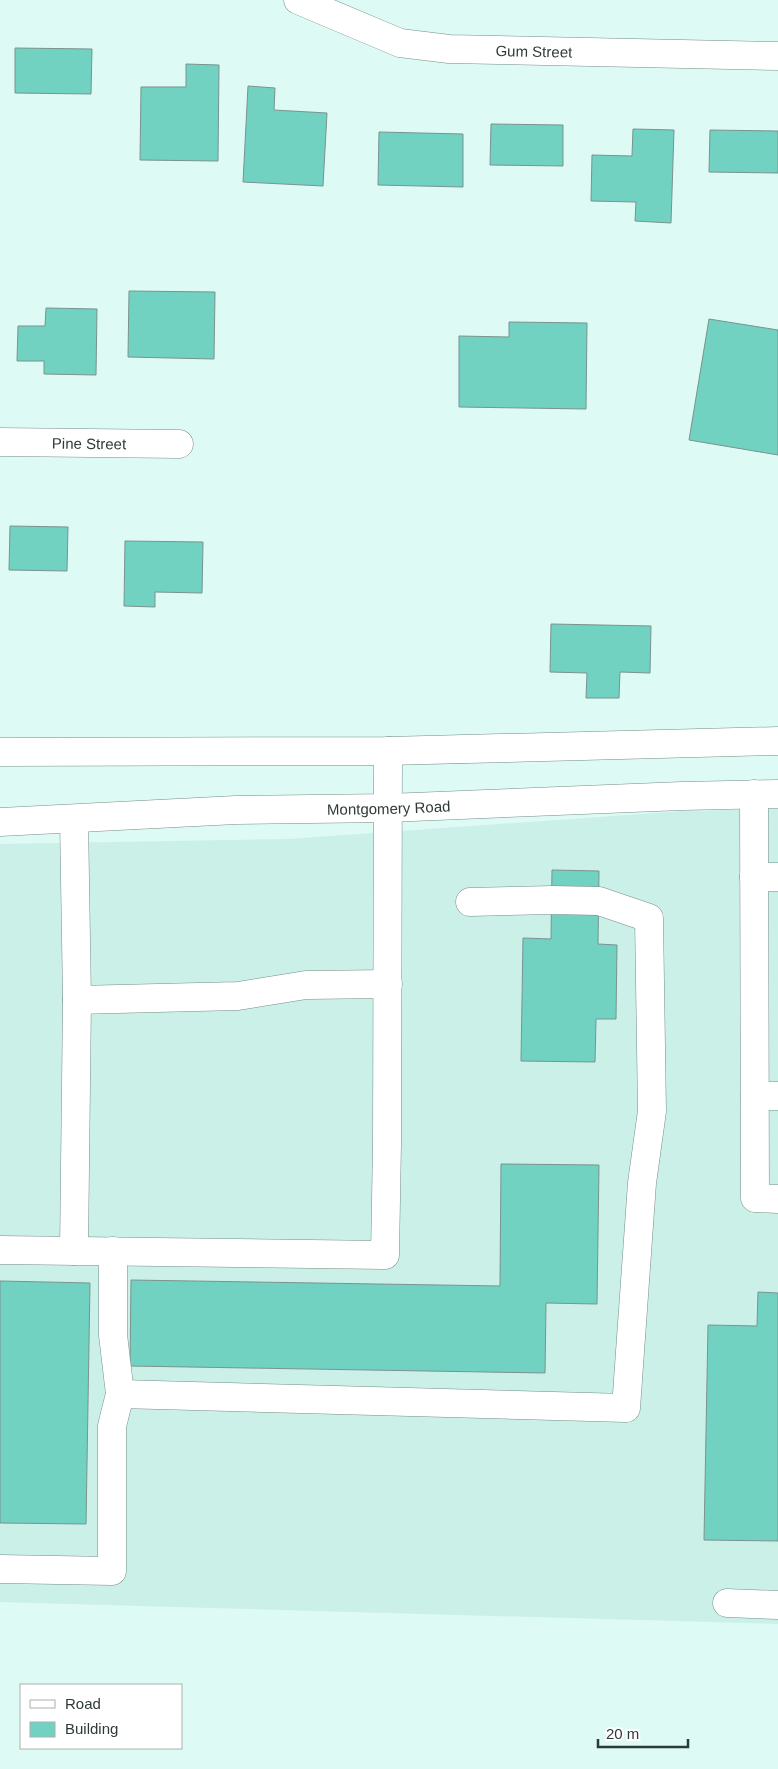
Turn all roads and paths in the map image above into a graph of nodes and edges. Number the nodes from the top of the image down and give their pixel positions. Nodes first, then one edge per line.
1 (298, 0) edge
2 (778, 56) edge
3 (0, 442) edge
4 (179, 444) dead end
5 (778, 741) edge
6 (388, 751) junction
7 (0, 752) edge
8 (766, 794) edge
9 (388, 808) junction
10 (74, 818) junction
11 (0, 822) edge
12 (766, 877) edge
13 (470, 902) dead end
14 (388, 984) junction
15 (77, 1000) junction
16 (766, 1096) edge
17 (778, 1199) edge
18 (0, 1250) edge
19 (74, 1251) junction
20 (113, 1251) junction
21 (120, 1394) junction
22 (0, 1569) edge
23 (727, 1604) dead end
24 (778, 1605) edge

1 - 2 main road, Gum Street
3 - 4 main road, Pine Street
5 - 6 main road
6 - 7 main road
6 - 9 main road
8 - 9 main road, Montgomery Road
8 - 12 main road
9 - 10 main road, Montgomery Road
9 - 14 main road
10 - 11 main road, Montgomery Road
10 - 15 main road
12 - 16 main road
13 - 21 main road
14 - 15 main road
14 - 20 main road
15 - 19 main road
16 - 17 main road
18 - 19 main road
19 - 20 main road
20 - 21 main road
21 - 22 main road
23 - 24 main road

